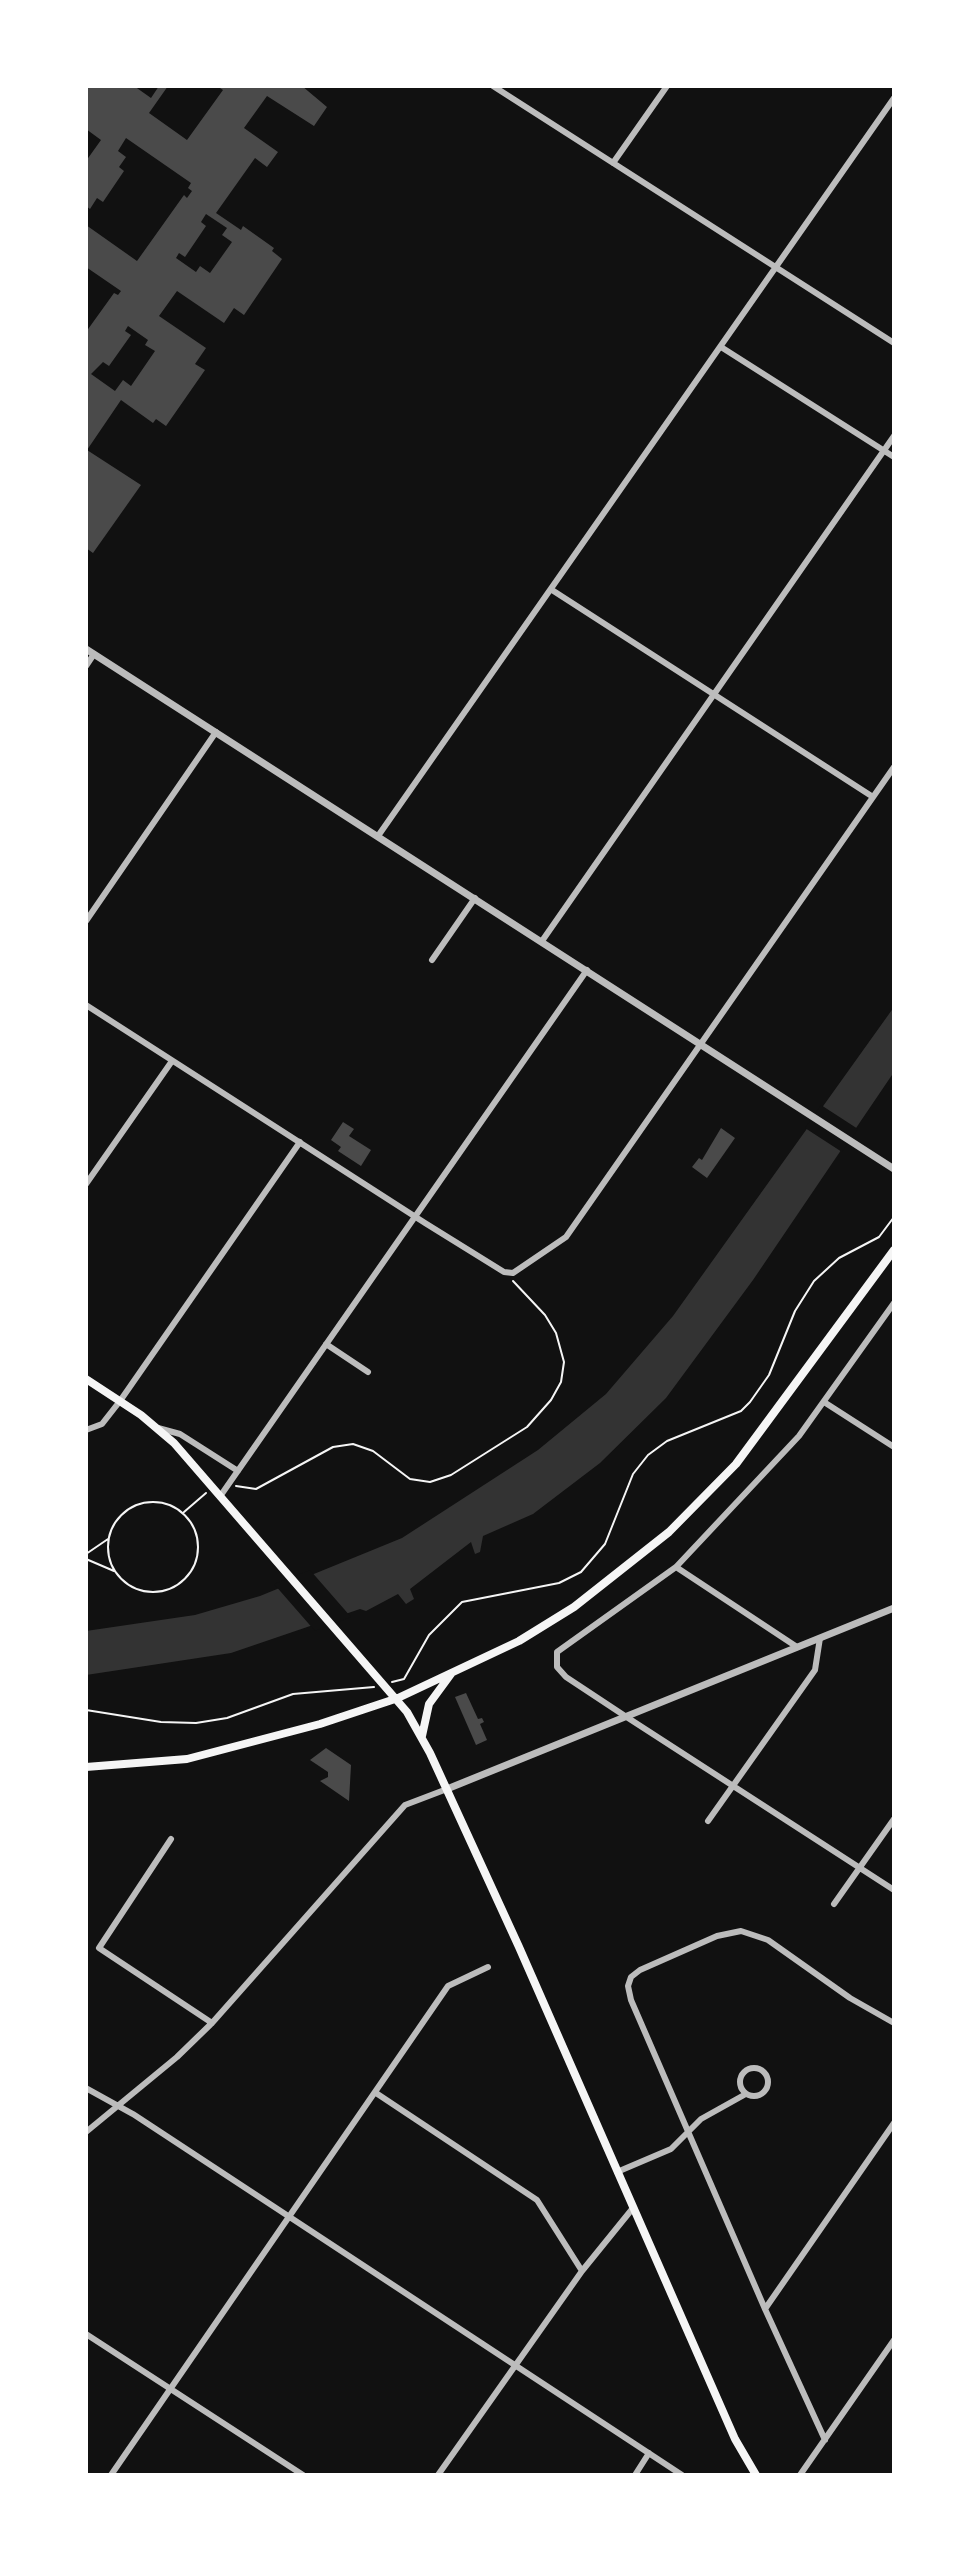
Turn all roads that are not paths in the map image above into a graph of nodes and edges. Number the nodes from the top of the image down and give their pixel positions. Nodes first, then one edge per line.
1 (493, 86) edge
2 (667, 86) edge
3 (894, 98) edge
4 (613, 163) junction
5 (776, 267) junction
6 (894, 343) edge
7 (721, 347) junction
8 (894, 436) edge
9 (884, 451) junction
10 (894, 457) edge
11 (552, 590) junction
12 (86, 649) edge
13 (94, 654) junction
14 (86, 666) edge
15 (714, 694) junction
16 (216, 732) junction
17 (894, 767) edge
18 (873, 797) junction
19 (378, 836) junction
20 (475, 898) junction
21 (86, 921) edge
22 (542, 941) junction
23 (432, 960) dead end
24 (587, 970) junction
25 (86, 1005) edge
26 (701, 1043) junction
27 (172, 1061) junction
28 (300, 1142) junction
29 (894, 1169) edge
30 (86, 1184) edge
31 (415, 1217) junction
32 (894, 1250) edge
33 (894, 1303) edge
34 (326, 1344) junction
35 (368, 1372) dead end
36 (86, 1379) edge
37 (120, 1401) junction
38 (824, 1402) junction
39 (158, 1427) junction
40 (86, 1430) edge
41 (894, 1447) edge
42 (238, 1471) junction
43 (221, 1495) junction
44 (676, 1567) junction
45 (894, 1608) edge
46 (820, 1638) junction
47 (797, 1647) junction
48 (452, 1672) junction
49 (398, 1698) junction
50 (625, 1716) junction
51 (422, 1737) junction
52 (86, 1767) edge
53 (733, 1786) junction
54 (447, 1789) junction
55 (894, 1819) edge
56 (708, 1821) dead end
57 (171, 1839) dead end
58 (860, 1868) junction
59 (894, 1890) edge
60 (834, 1904) dead end
61 (488, 1967) dead end
62 (212, 2023) junction
63 (894, 2023) edge
64 (86, 2088) edge
65 (376, 2093) junction
66 (744, 2095) junction
67 (116, 2105) junction
68 (894, 2123) edge
69 (688, 2131) junction
70 (86, 2132) edge
71 (617, 2172) junction
72 (633, 2208) junction
73 (287, 2216) junction
74 (582, 2271) junction
75 (765, 2309) junction
76 (86, 2334) edge
77 (894, 2340) edge
78 (515, 2364) junction
79 (171, 2388) junction
80 (825, 2440) junction
81 (649, 2453) junction
82 (111, 2475) edge
83 (303, 2475) edge
84 (438, 2475) edge
85 (635, 2475) edge
86 (682, 2475) edge
87 (756, 2475) edge
88 (800, 2475) edge

1 - 4 street
2 - 4 street
3 - 5 street
4 - 5 street
5 - 6 street
5 - 7 street
7 - 9 street
7 - 11 street
8 - 9 street
9 - 10 street
9 - 15 street
11 - 15 street
11 - 19 street
12 - 13 street
13 - 14 street
13 - 16 street
15 - 18 street
15 - 22 street
16 - 19 street
16 - 21 street
17 - 18 street
18 - 26 street
19 - 20 street
20 - 22 street
20 - 23 street
22 - 24 street
24 - 26 street
24 - 31 street
25 - 27 street
26 - 29 street
26 - 31 street
27 - 28 street
27 - 30 street
28 - 31 street
28 - 37 street
31 - 34 street
32 - 48 main road
33 - 38 street
34 - 35 street
34 - 42 street
36 - 37 main road
37 - 39 main road
37 - 40 street
38 - 41 street
38 - 44 street
39 - 42 street
39 - 43 main road
42 - 43 street
43 - 49 main road
44 - 47 street
44 - 50 street
45 - 46 street
46 - 47 street
46 - 53 street
47 - 50 street
48 - 49 main road
48 - 51 main road
49 - 51 main road
49 - 52 main road
50 - 53 street
50 - 54 street
51 - 54 main road
53 - 56 street
53 - 58 street
54 - 62 street
54 - 71 main road
55 - 58 street
57 - 62 street
58 - 59 street
58 - 60 street
61 - 65 street
62 - 67 street
63 - 69 street
64 - 67 street
65 - 73 street
65 - 74 street
66 - 66 street
66 - 69 street
67 - 70 street
67 - 73 street
68 - 75 street
69 - 71 street
69 - 75 street
71 - 72 main road
72 - 74 street
72 - 87 main road
73 - 78 street
73 - 79 street
74 - 78 street
75 - 80 street
76 - 79 street
77 - 80 street
78 - 81 street
78 - 84 street
79 - 82 street
79 - 83 street
80 - 88 street
81 - 85 street
81 - 86 street

